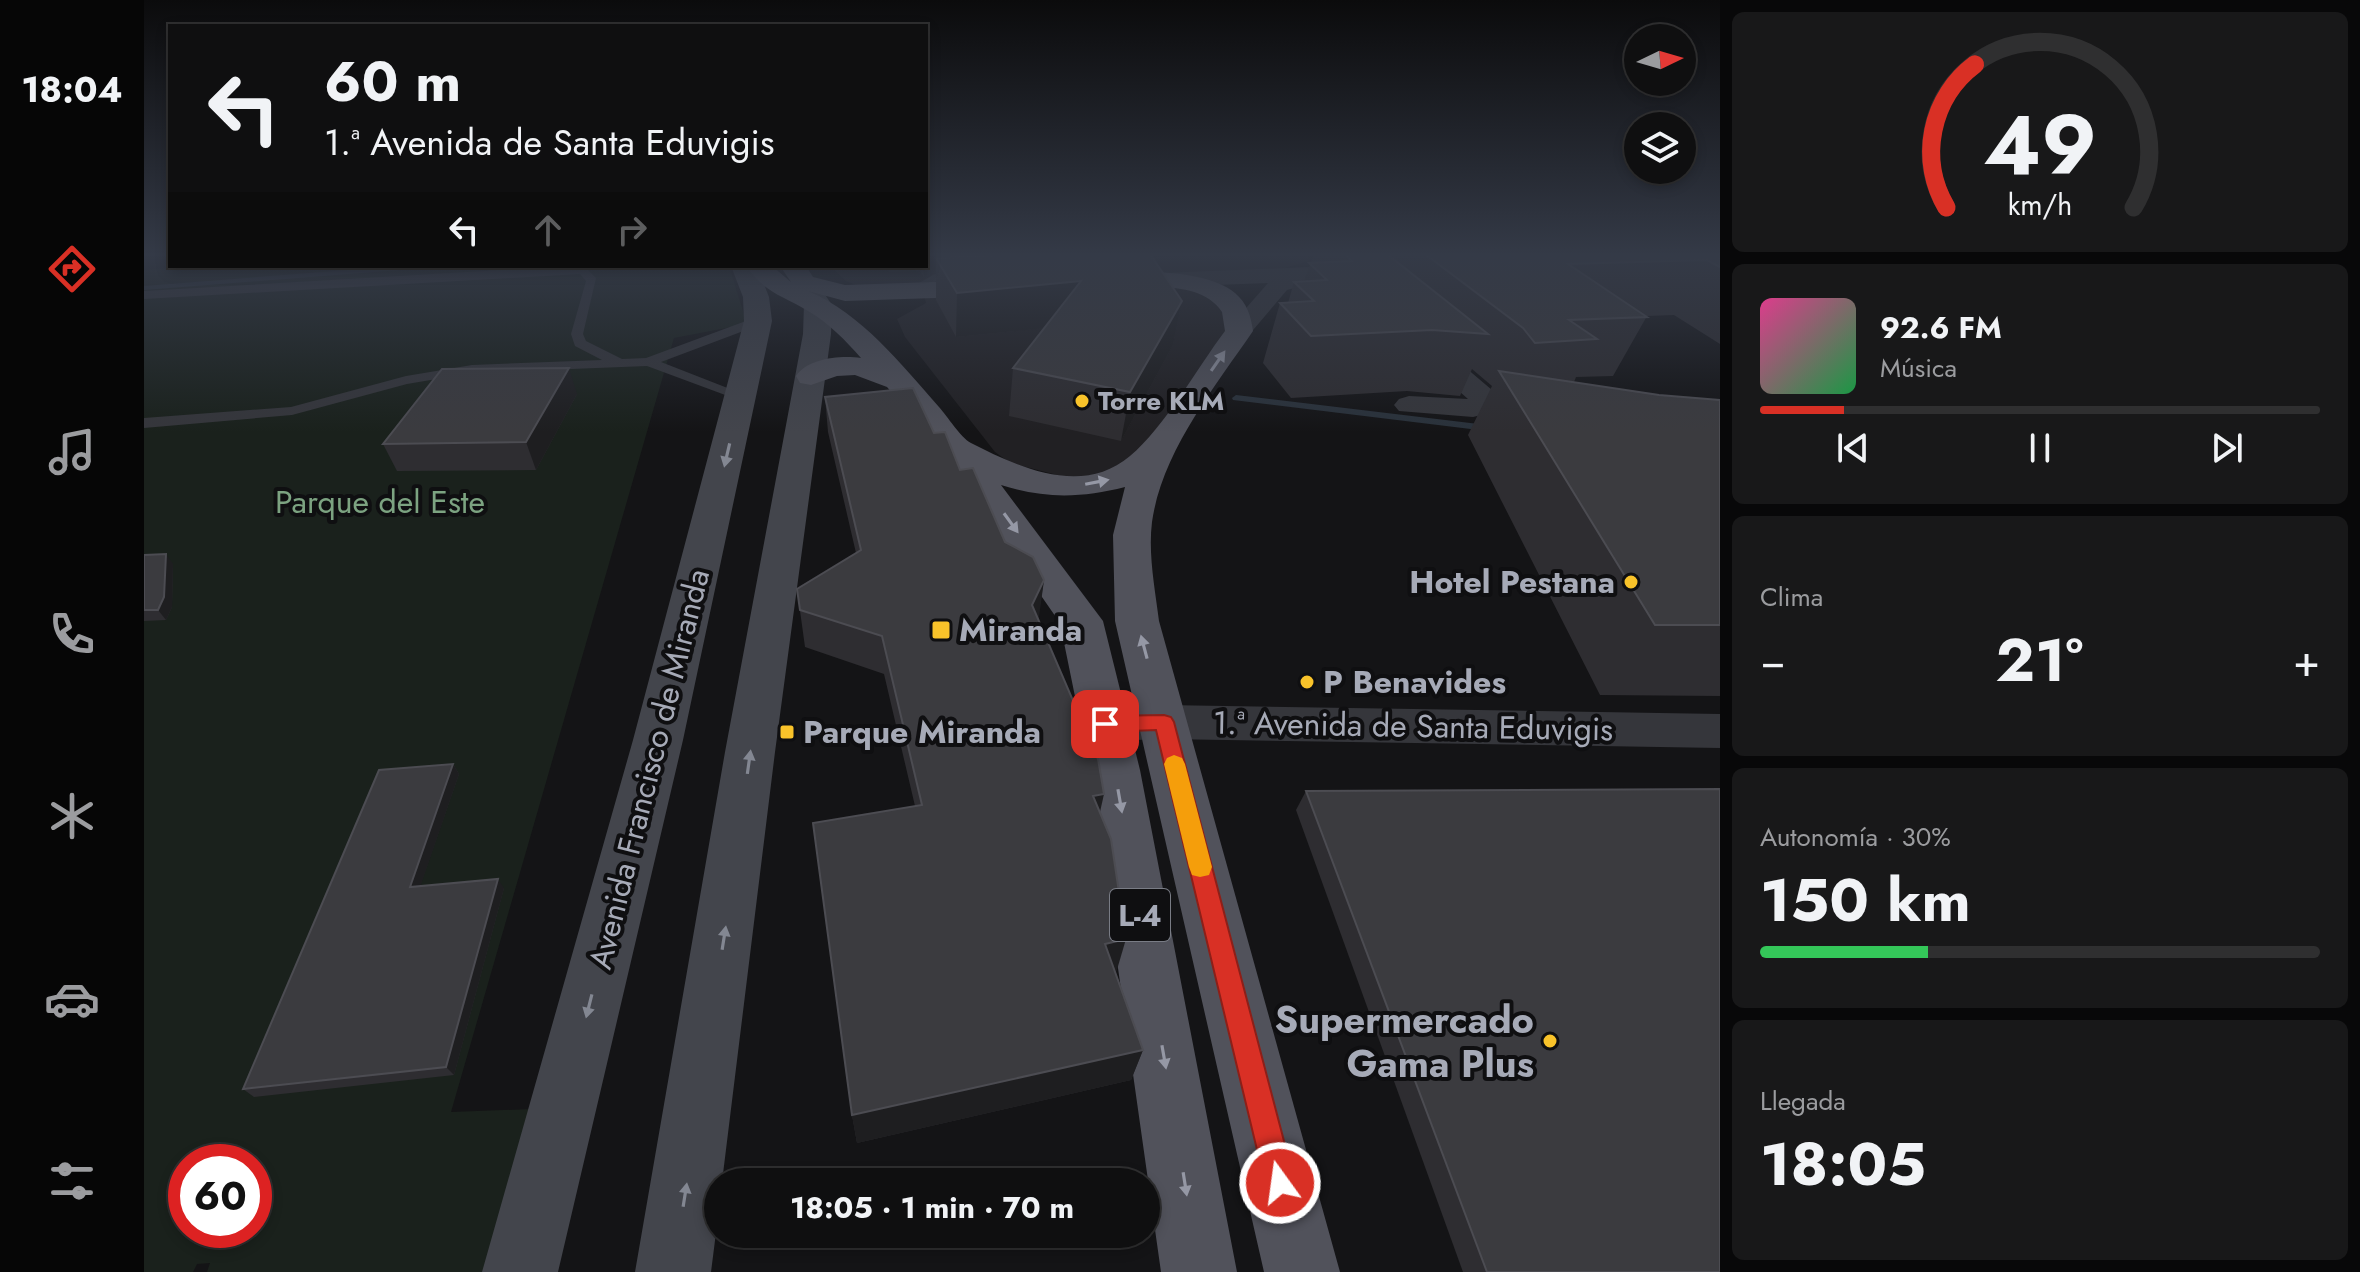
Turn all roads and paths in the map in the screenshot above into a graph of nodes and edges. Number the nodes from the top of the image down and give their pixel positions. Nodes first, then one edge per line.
1 (583, 313) edge
2 (757, 313) edge
3 (807, 313) edge
4 (834, 313) edge
5 (879, 313) edge
6 (1236, 313) edge
7 (1254, 313) edge
8 (758, 321) junction
9 (1400, 324) edge
10 (1239, 331) junction
11 (648, 362) junction
12 (621, 364) junction
13 (811, 376) junction
14 (898, 380) junction
15 (741, 396) junction
16 (1409, 405) dead end
17 (144, 423) edge
18 (1172, 431) junction
19 (948, 437) junction
20 (1135, 723) junction
21 (1720, 731) edge
22 (520, 1272) edge
23 (673, 1272) edge
24 (1199, 1272) edge
25 (1302, 1272) edge

1 - 12 lane
2 - 8 main road, Avenida Francisco de Miranda
3 - 13 main road
4 - 14 main road, L-4
5 - 14 main road, L-4
6 - 10 main road
7 - 10 street
8 - 11 lane
8 - 15 main road, Avenida Francisco de Miranda
9 - 16 street
18 -> 10 main road, L-4
11 - 12 lane
11 - 15 lane
12 - 17 lane
13 - 14 main road, L-4
23 -> 13 main road
14 - 19 main road, L-4
15 -> 22 main road, Avenida Francisco de Miranda
19 -> 18 main road, L-4
20 -> 18 main road, L-4
19 -> 20 main road, L-4
20 - 21 street, 1.ª Avenida de Santa Eduvigis
20 -> 24 main road, L-4
20 - 25 main road, L-4

